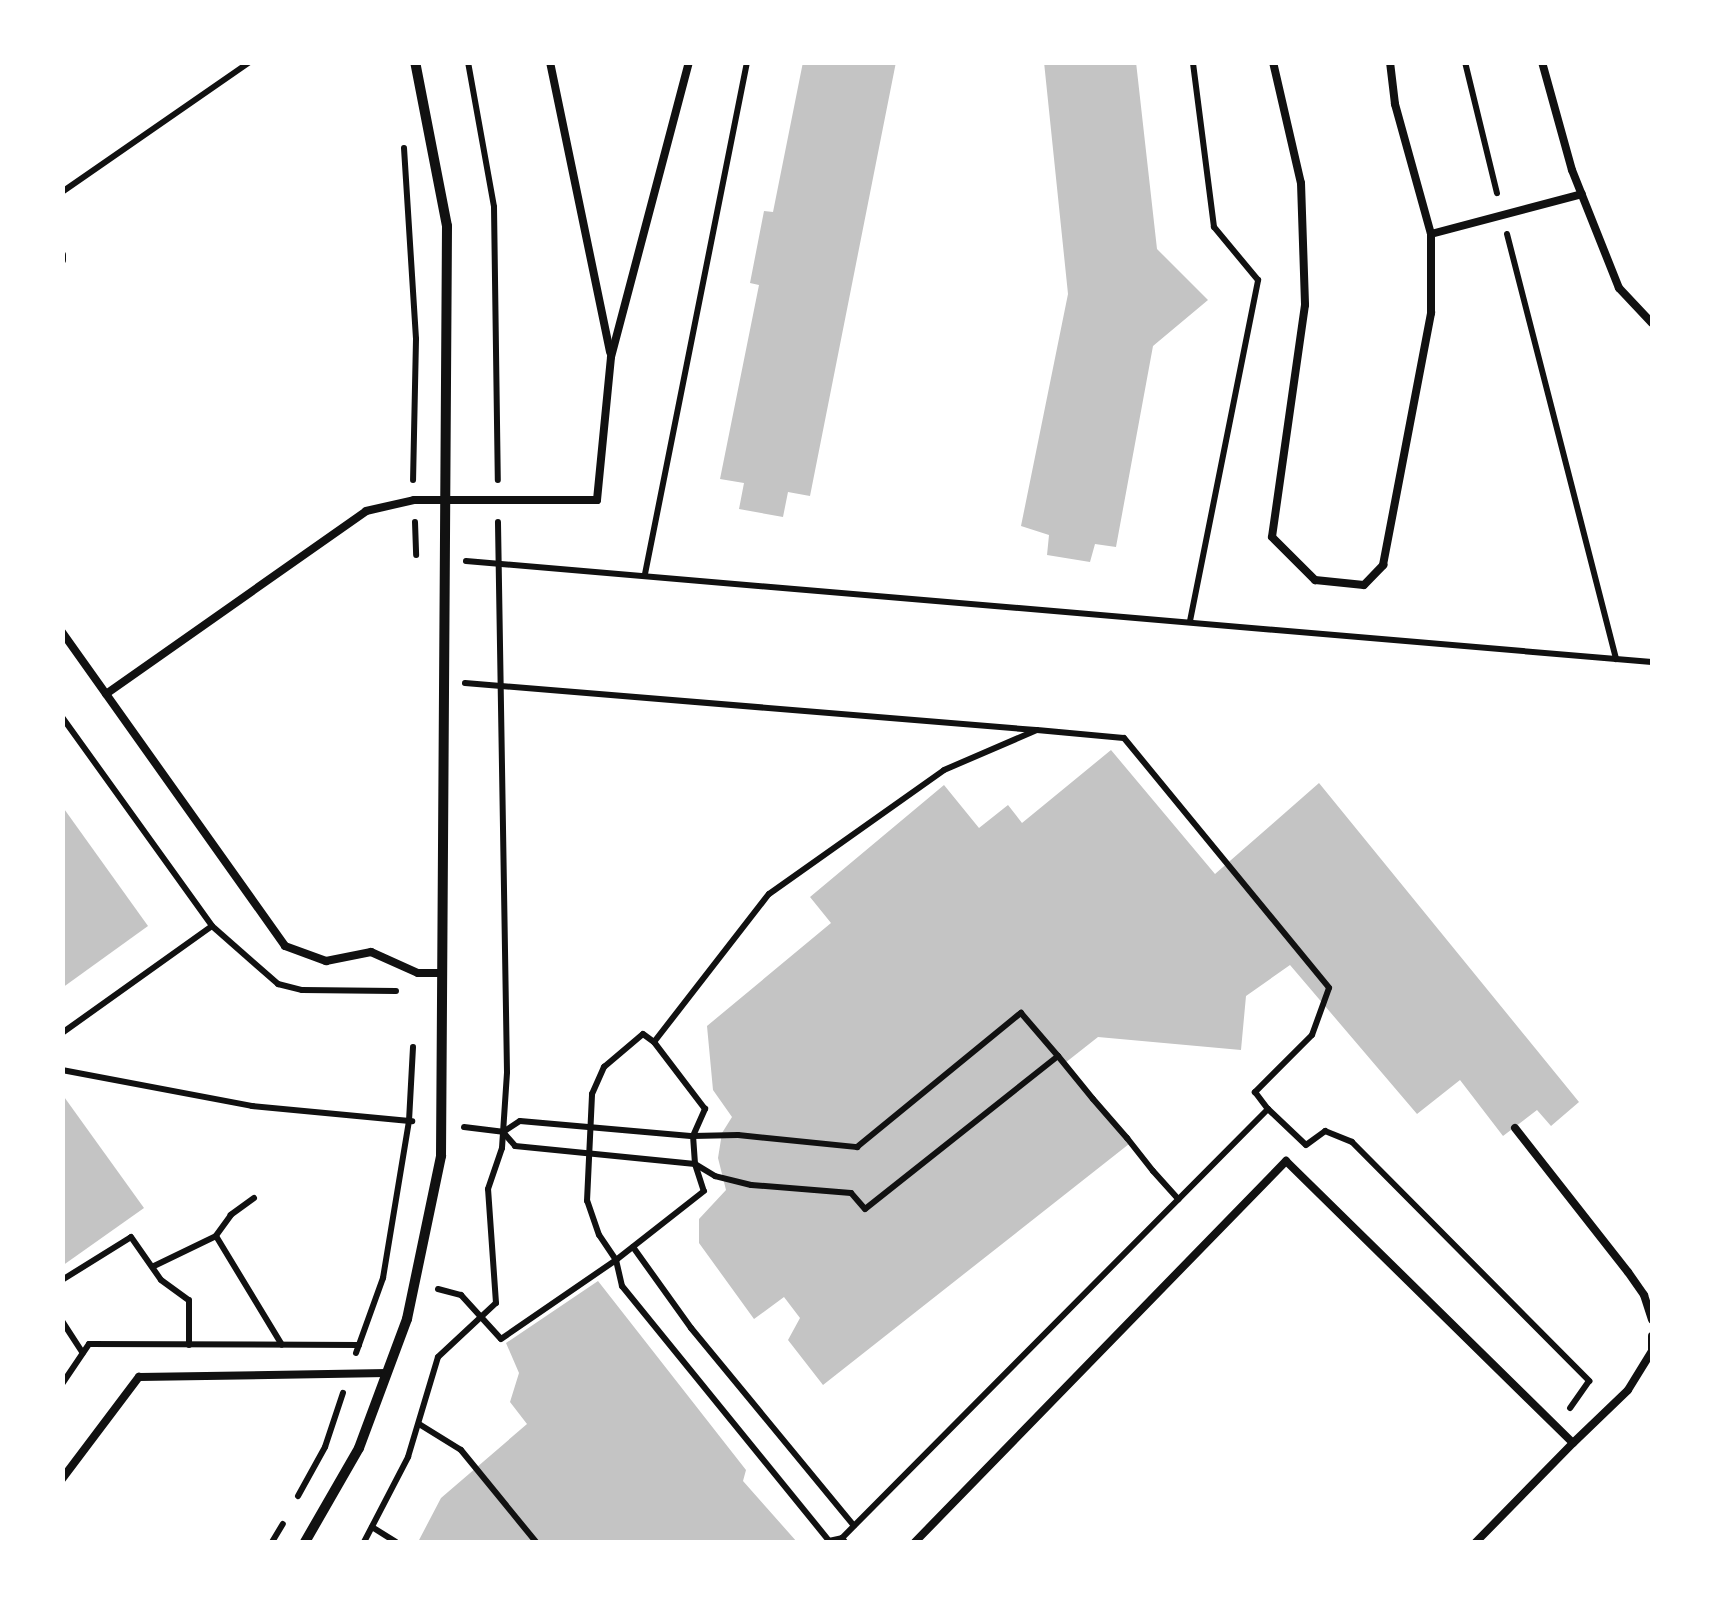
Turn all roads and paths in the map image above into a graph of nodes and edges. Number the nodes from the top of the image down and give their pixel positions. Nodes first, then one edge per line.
1 (250, 62) edge
2 (415, 62) edge
3 (468, 62) edge
4 (550, 62) edge
5 (689, 62) edge
6 (747, 62) edge
7 (1193, 62) edge
8 (1273, 62) edge
9 (1390, 62) edge
10 (1465, 62) edge
11 (1542, 62) edge
12 (402, 130) dead end
13 (62, 192) edge
14 (1582, 194) junction
15 (1502, 215) junction
16 (1431, 234) junction
17 (1652, 323) edge
18 (612, 357) junction
19 (414, 500) junction
20 (444, 502) junction
21 (498, 502) junction
22 (416, 560) dead end
23 (444, 561) junction
24 (498, 561) junction
25 (645, 574) junction
26 (1190, 621) junction
27 (62, 632) edge
28 (1616, 658) junction
29 (1652, 662) edge
30 (444, 683) junction
31 (499, 684) junction
32 (106, 694) junction
33 (1037, 730) junction
34 (212, 926) dead end
35 (443, 973) junction
36 (414, 1028) dead end
37 (62, 1032) edge
38 (654, 1042) junction
39 (1058, 1056) junction
40 (62, 1070) edge
41 (1268, 1109) junction
42 (409, 1121) junction
43 (441, 1124) junction
44 (589, 1127) junction
45 (1515, 1128) dead end
46 (503, 1132) junction
47 (693, 1136) junction
48 (587, 1153) junction
49 (695, 1164) junction
50 (254, 1198) dead end
51 (1178, 1200) junction
52 (216, 1236) junction
53 (633, 1248) junction
54 (616, 1260) junction
55 (154, 1266) junction
56 (383, 1278) junction
57 (62, 1280) edge
58 (414, 1284) junction
59 (481, 1317) junction
60 (62, 1320) edge
61 (1652, 1320) edge
62 (1652, 1336) edge
63 (188, 1345) junction
64 (282, 1345) junction
65 (359, 1346) junction
66 (83, 1352) junction
67 (350, 1373) junction
68 (387, 1373) junction
69 (62, 1384) edge
70 (418, 1424) junction
71 (1588, 1428) junction
72 (1573, 1443) junction
73 (62, 1478) edge
74 (854, 1526) junction
75 (372, 1527) junction
76 (844, 1540) edge
77 (272, 1542) edge
78 (305, 1542) edge
79 (364, 1542) edge
80 (396, 1542) edge
81 (536, 1542) edge
82 (915, 1542) edge
83 (1476, 1542) edge

1 - 13 path
2 - 20 street
3 - 21 path
4 - 18 lane
5 - 18 lane
6 - 25 path
7 - 26 path
8 - 16 lane
9 - 16 lane
10 - 15 path
11 - 14 lane
12 - 19 path
14 - 15 lane
14 - 17 lane
15 - 16 lane
15 - 28 path
18 - 21 lane
19 - 20 lane
19 - 22 path
19 - 32 lane
20 - 21 lane
20 - 23 street
21 - 24 path
23 - 24 path
23 - 30 street
24 - 25 path
24 - 31 path
25 - 26 path
26 - 28 path
27 - 32 lane
28 - 29 path
30 - 31 path
30 - 35 street
31 - 33 path
31 - 46 path
32 - 35 lane
33 - 38 path
33 - 41 path
34 - 37 path
35 - 43 street
36 - 42 path
38 - 44 path
38 - 47 path
39 - 47 path
39 - 49 path
39 - 51 path
40 - 42 path
41 - 51 path
41 - 71 path
42 - 43 path
42 - 56 path
43 - 46 path
43 - 58 street
44 - 46 path
44 - 47 path
44 - 48 path
45 - 61 lane
46 - 48 path
46 - 59 path
47 - 49 path
48 - 49 path
48 - 54 path
49 - 53 path
50 - 52 path
51 - 74 path
52 - 55 path
52 - 64 path
53 - 54 path
53 - 74 path
54 - 59 path
54 - 76 path
55 - 57 path
55 - 63 path
56 - 58 path
56 - 65 path
58 - 59 path
58 - 68 street
59 - 70 path
60 - 66 path
62 - 71 lane
63 - 64 path
63 - 66 path
64 - 65 path
65 - 67 path
66 - 69 path
67 - 68 lane
67 - 73 lane
67 - 77 path
68 - 78 street
70 - 75 path
70 - 81 path
71 - 72 lane
72 - 82 lane
72 - 83 lane
74 - 76 path
75 - 79 path
75 - 80 path

